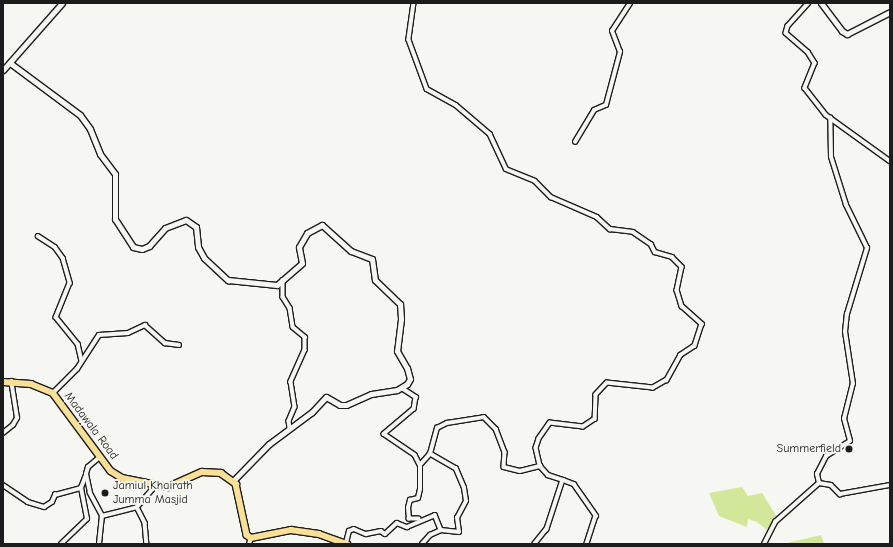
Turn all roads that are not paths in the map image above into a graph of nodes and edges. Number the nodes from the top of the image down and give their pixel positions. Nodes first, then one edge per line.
1 (62, 3) edge
2 (414, 3) edge
3 (630, 3) edge
4 (809, 3) edge
5 (821, 3) edge
6 (890, 12) edge
7 (10, 63) junction
8 (3, 70) edge
9 (830, 118) junction
10 (575, 142) dead end
11 (890, 161) edge
12 (38, 236) dead end
13 (283, 280) junction
14 (179, 345) dead end
15 (82, 361) junction
16 (11, 381) junction
17 (3, 382) edge
18 (402, 388) junction
19 (53, 393) junction
20 (290, 428) junction
21 (3, 433) edge
22 (430, 454) junction
23 (100, 457) junction
24 (420, 465) junction
25 (540, 466) junction
26 (86, 474) junction
27 (234, 480) junction
28 (562, 480) junction
29 (819, 483) junction
30 (890, 484) edge
31 (3, 485) edge
32 (155, 486) junction
33 (81, 488) junction
34 (138, 507) junction
35 (102, 516) junction
36 (420, 520) junction
37 (441, 530) junction
38 (250, 541) edge
39 (62, 544) edge
40 (99, 544) edge
41 (147, 544) edge
42 (346, 544) edge
43 (422, 544) edge
44 (535, 544) edge
45 (587, 544) edge
46 (764, 544) edge

1 - 7 street
2 - 25 street
3 - 10 street
4 - 9 street
5 - 6 street
7 - 8 street
7 - 13 street
9 - 11 street
9 - 29 street
12 - 15 street
13 - 18 street
13 - 20 street
14 - 15 street
15 - 19 street
16 - 17 main road, Madawala Road
16 - 19 main road, Madawala Road
16 - 21 street
18 - 20 street
18 - 24 street
19 - 23 main road, Madawala Road
20 - 27 street
22 - 24 street
22 - 25 street
22 - 37 street
23 - 26 street
23 - 32 main road, Madawala Road
24 - 36 street
25 - 28 street
26 - 33 street
26 - 35 street
27 - 32 main road, Madawala Road
27 - 38 main road
28 - 44 street
28 - 45 street
29 - 30 street
29 - 46 street
31 - 33 street
32 - 34 street
33 - 39 street
34 - 35 street
34 - 41 street
35 - 40 street
36 - 37 street
36 - 42 street
37 - 43 street
38 - 42 main road

